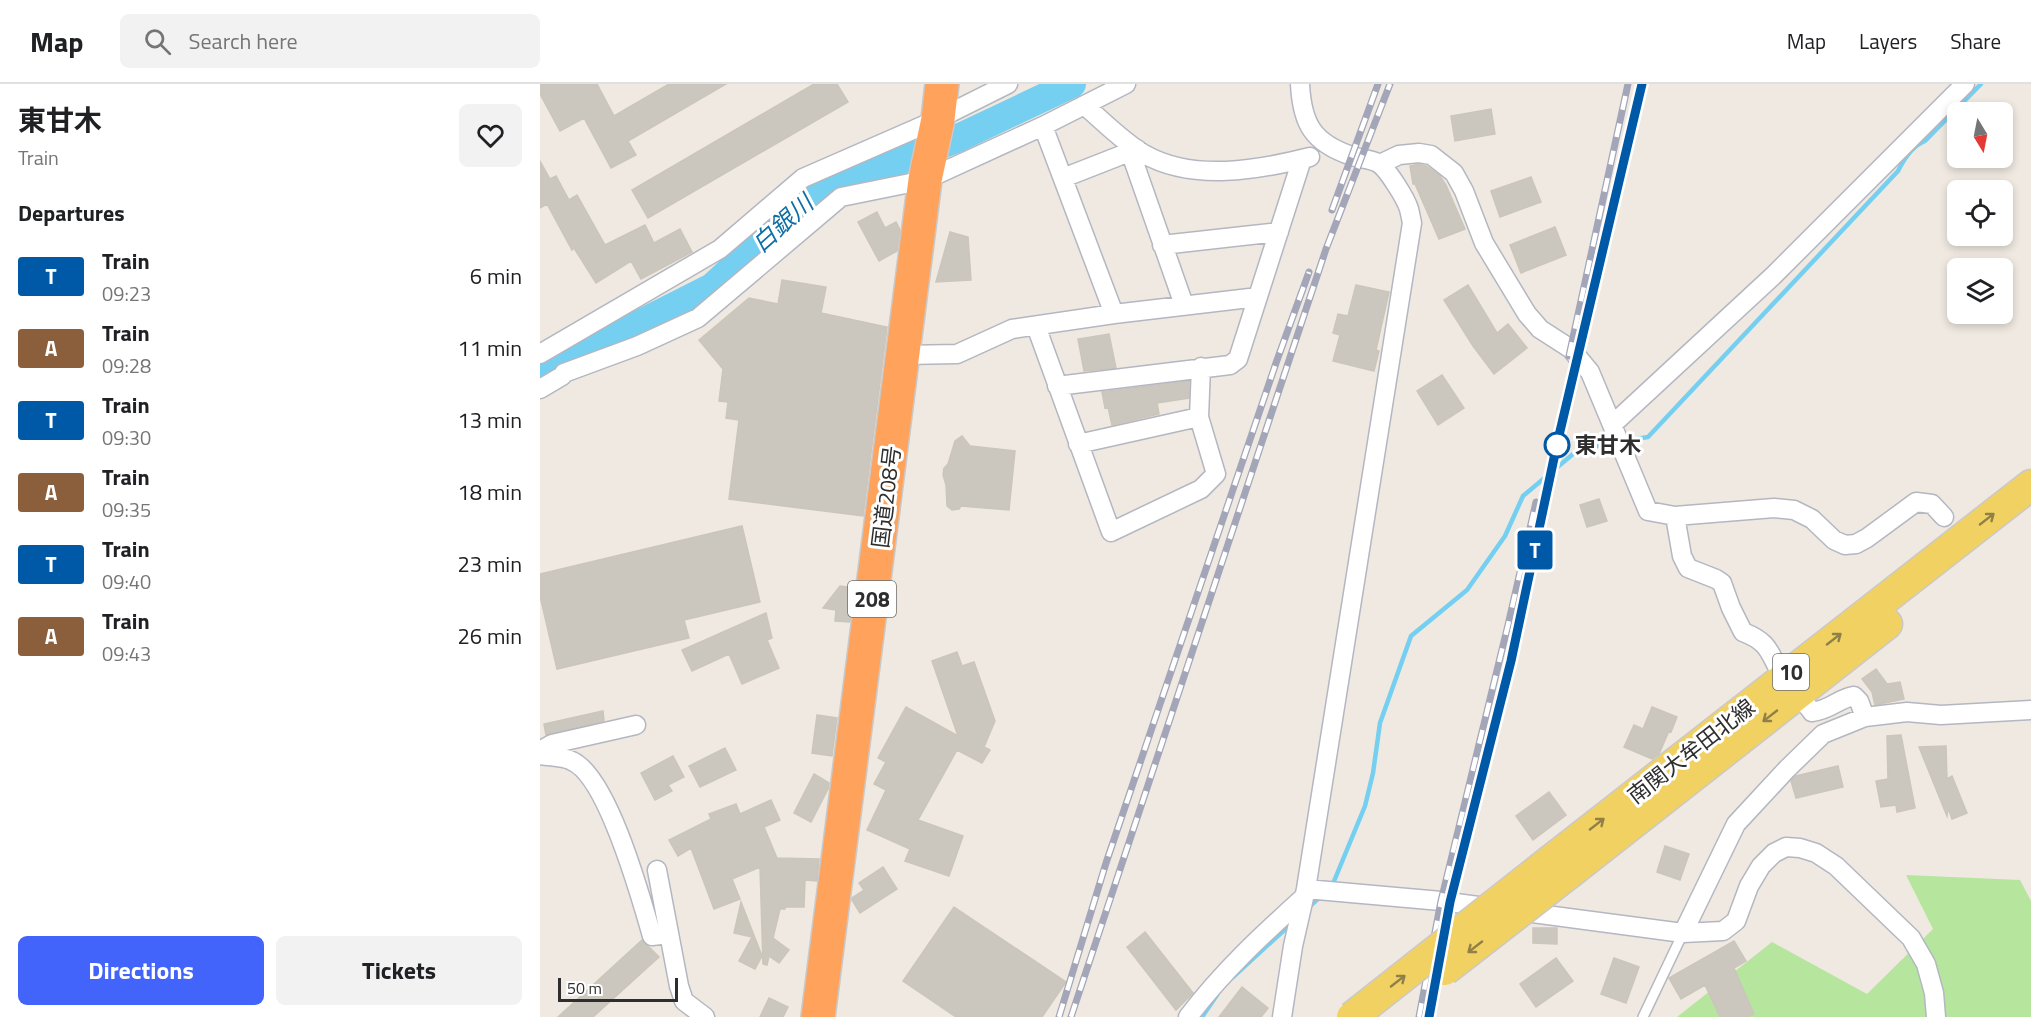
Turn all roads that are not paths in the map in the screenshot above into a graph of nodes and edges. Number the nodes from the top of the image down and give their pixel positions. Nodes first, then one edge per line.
1 (942, 84) edge
2 (1008, 84) edge
3 (1125, 84) edge
4 (1300, 84) edge
5 (1965, 84) edge
6 (1084, 105) junction
7 (938, 119) junction
8 (1043, 126) junction
9 (1324, 144) junction
10 (1133, 150) junction
11 (1302, 159) junction
12 (1380, 164) junction
13 (1063, 178) junction
14 (925, 180) junction
15 (1279, 232) junction
16 (1162, 245) junction
17 (1258, 297) junction
18 (1184, 305) junction
19 (1114, 314) junction
20 (1036, 326) junction
21 (540, 354) edge
22 (904, 355) junction
23 (1201, 367) junction
24 (1057, 386) junction
25 (540, 389) edge
26 (1199, 417) junction
27 (1613, 424) junction
28 (1078, 444) junction
29 (2031, 485) edge
30 (2031, 511) edge
31 (1675, 516) junction
32 (1944, 517) dead end
33 (1791, 686) junction
34 (2031, 710) edge
35 (1865, 717) junction
36 (636, 725) dead end
37 (540, 751) edge
38 (540, 755) edge
39 (1561, 866) junction
40 (657, 870) dead end
41 (1305, 893) junction
42 (1683, 933) junction
43 (669, 934) junction
44 (705, 1017) edge
45 (818, 1017) edge
46 (1188, 1017) edge
47 (1282, 1017) edge
48 (1352, 1017) edge
49 (1385, 1017) edge
50 (1643, 1017) edge
51 (1936, 1017) edge

1 - 7 highway, 国道208号 / 208
2 - 7 street
3 - 6 street
4 - 9 street
5 - 27 street
6 - 8 street
6 - 10 street
7 - 14 highway, 国道208号 / 208
7 - 21 street
8 - 13 street
8 - 14 street
9 - 11 street
9 - 12 street
10 - 11 street
10 - 13 street
10 - 16 street
11 - 15 street
12 - 27 street
12 - 41 street
13 - 19 street
14 - 22 highway, 国道208号 / 208
14 - 25 street
15 - 16 street
15 - 17 street
16 - 18 street
17 - 18 street
17 - 23 street
18 - 19 street
19 - 20 street
20 - 22 street
20 - 24 street
22 - 45 highway, 国道208号 / 208
23 - 24 street
23 - 26 street
24 - 28 street
26 - 28 street
26 - 28 street
27 - 31 street
33 -> 29 main road, 南関大牟田北線 / 10
30 - 33 main road, 南関大牟田北線 / 10
31 - 32 street
31 - 33 street
33 - 35 street
33 - 39 main road, 南関大牟田北線 / 10
34 - 35 street
35 - 42 street
36 - 37 street
38 - 43 street
48 -> 39 main road, 南関大牟田北線 / 10, bridge
39 -> 49 main road, 南関大牟田北線 / 10, bridge
40 - 43 street
41 - 42 street
41 - 46 street
41 - 47 street
42 - 50 lane
42 - 51 street
43 - 44 street

